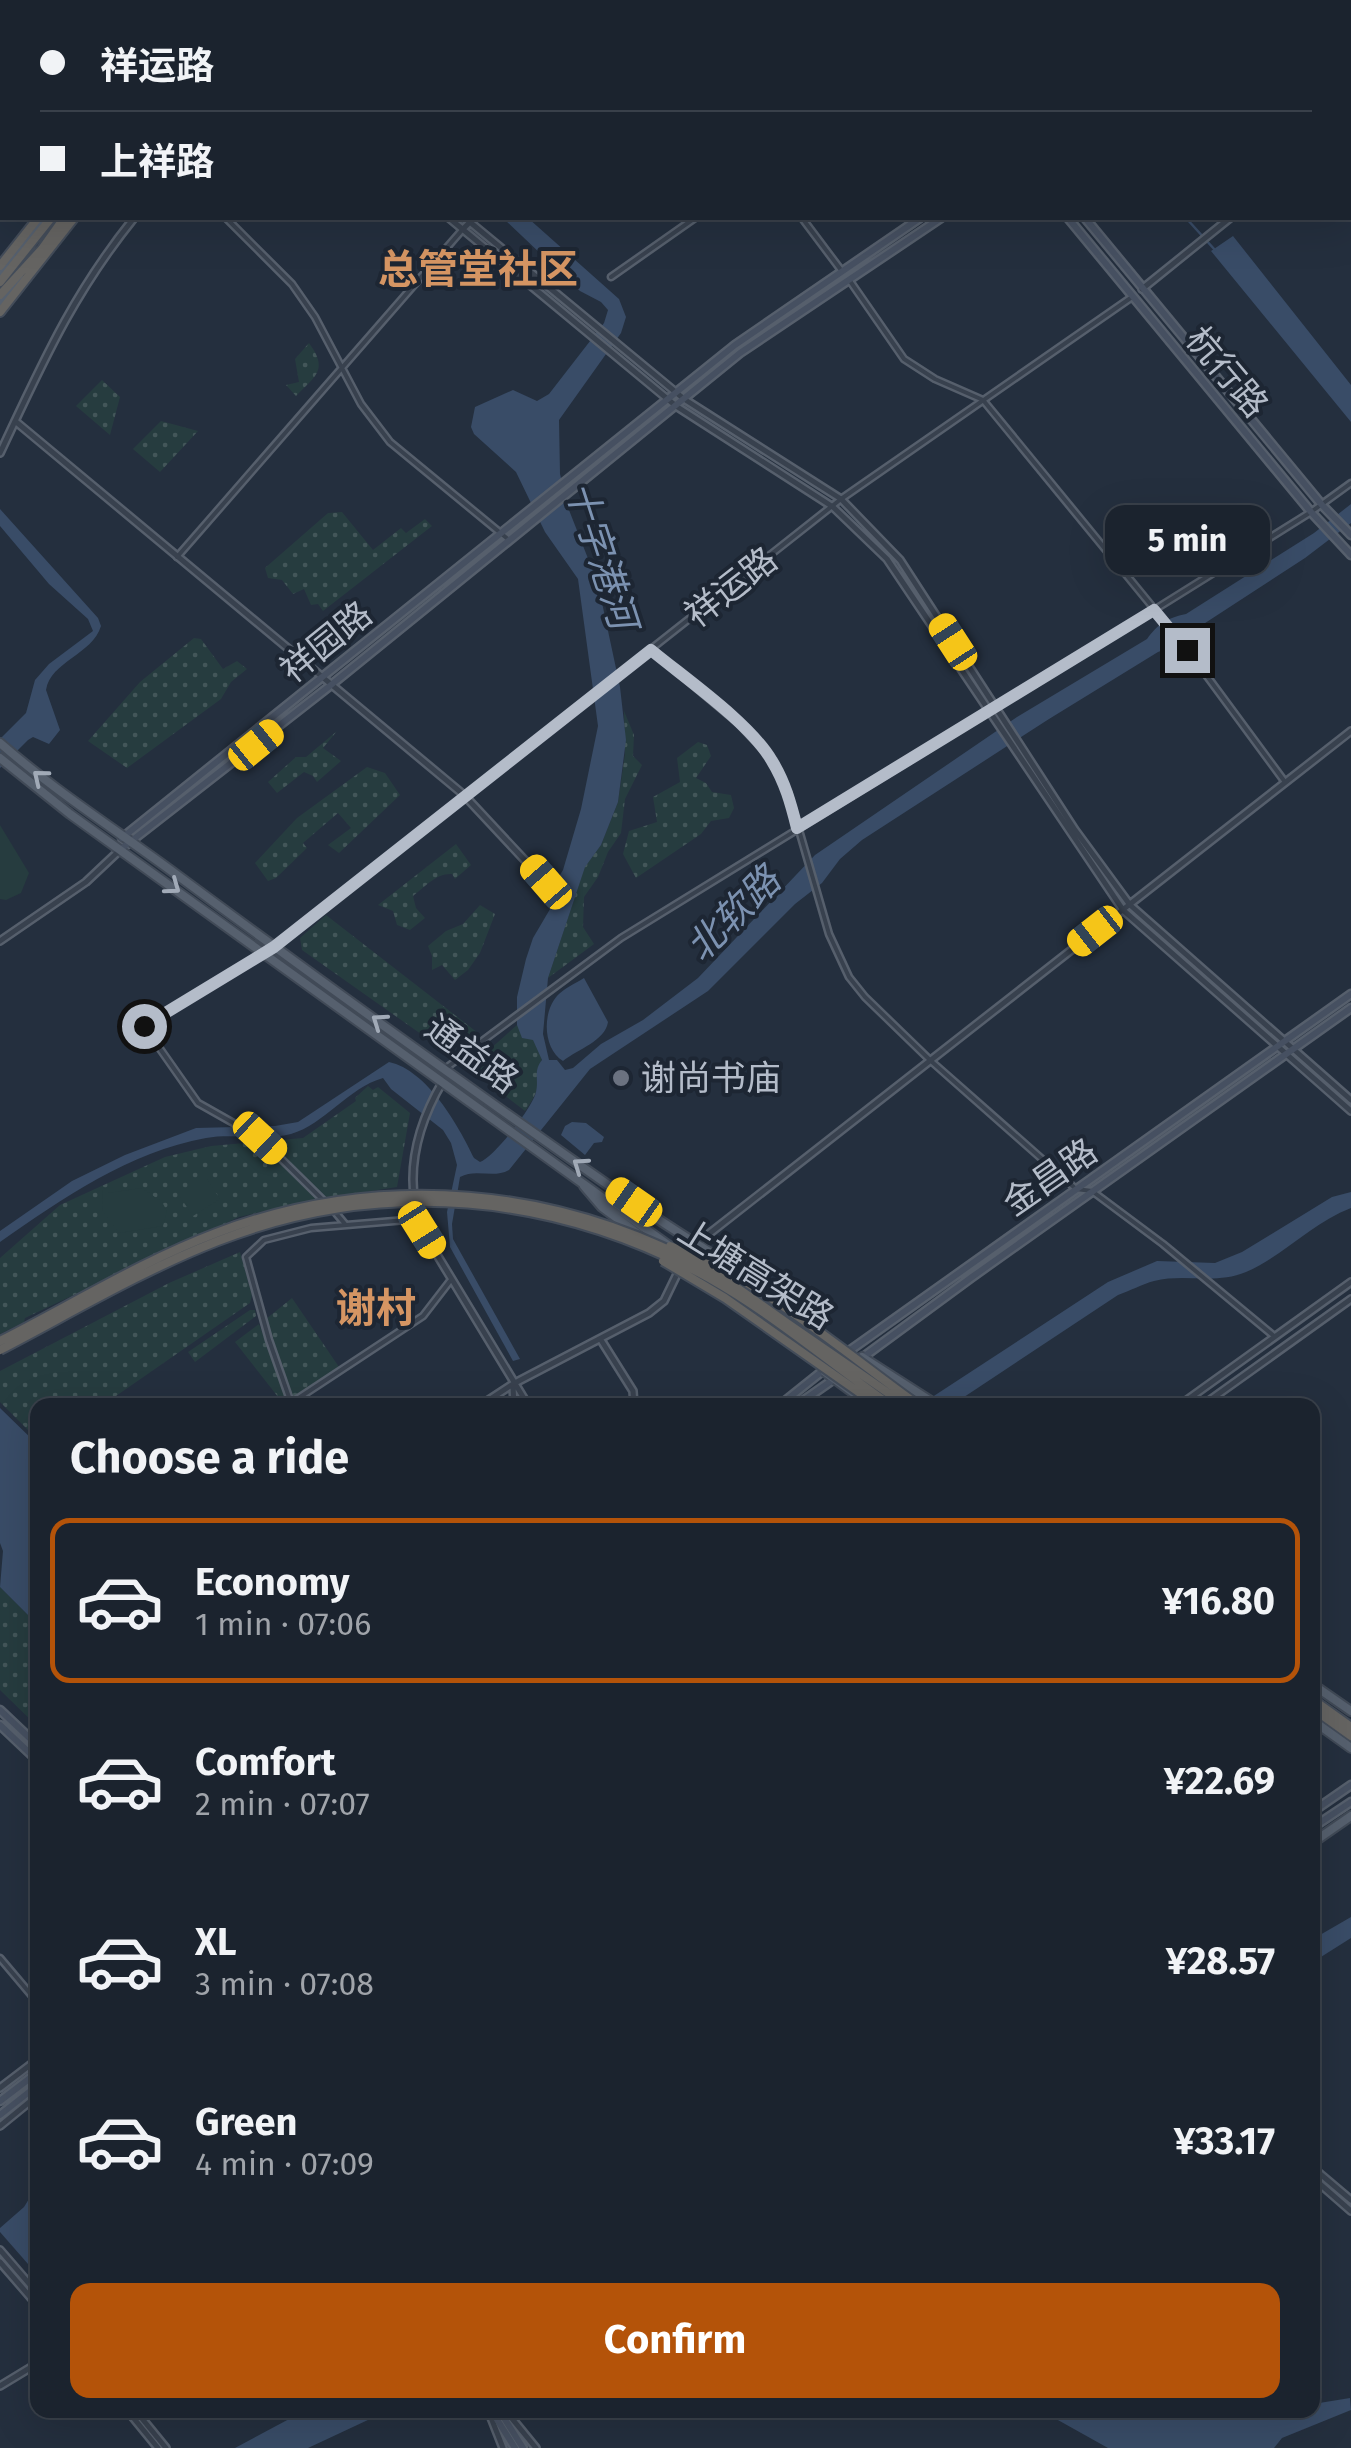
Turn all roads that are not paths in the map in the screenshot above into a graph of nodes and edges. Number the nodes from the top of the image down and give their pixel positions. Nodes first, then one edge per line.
1 (43, 220) edge
2 (43, 220) edge
3 (44, 220) edge
4 (65, 220) edge
5 (66, 220) edge
6 (66, 220) edge
7 (132, 220) edge
8 (228, 220) edge
9 (452, 220) edge
10 (469, 220) edge
11 (471, 220) edge
12 (692, 220) edge
13 (804, 220) edge
14 (917, 220) edge
15 (938, 220) edge
16 (1070, 220) edge
17 (1087, 220) edge
18 (1227, 220) edge
19 (463, 229) junction
20 (0, 266) edge
21 (842, 270) junction
22 (0, 274) edge
23 (611, 277) dead end
24 (848, 280) junction
25 (0, 282) edge
26 (1142, 289) junction
27 (0, 294) edge
28 (1132, 297) junction
29 (0, 302) edge
30 (0, 312) edge
31 (341, 368) junction
32 (676, 392) junction
33 (667, 398) junction
34 (684, 398) junction
35 (983, 400) junction
36 (676, 406) junction
37 (15, 421) junction
38 (0, 453) edge
39 (1351, 483) edge
40 (841, 499) junction
41 (1322, 505) junction
42 (833, 507) junction
43 (1311, 512) junction
44 (500, 533) junction
45 (1349, 533) edge
46 (510, 540) junction
47 (1351, 555) edge
48 (176, 557) junction
49 (1154, 610) junction
50 (651, 650) junction
51 (322, 677) junction
52 (332, 685) junction
53 (995, 707) junction
54 (988, 712) junction
55 (1351, 731) edge
56 (0, 744) edge
57 (1015, 744) junction
58 (0, 758) edge
59 (1285, 783) junction
60 (464, 795) junction
61 (797, 828) junction
62 (122, 835) junction
63 (133, 842) junction
64 (121, 849) junction
65 (546, 882) dead end
66 (1130, 905) junction
67 (1123, 910) junction
68 (0, 940) edge
69 (274, 947) junction
70 (264, 954) junction
71 (1351, 994) edge
72 (1351, 1008) edge
73 (1284, 1041) junction
74 (1276, 1048) junction
75 (1288, 1053) junction
76 (930, 1060) junction
77 (446, 1068) junction
78 (443, 1081) junction
79 (1351, 1100) edge
80 (1351, 1111) edge
81 (578, 1178) junction
82 (1076, 1189) junction
83 (1092, 1191) junction
84 (418, 1219) junction
85 (345, 1224) junction
86 (656, 1243) junction
87 (696, 1244) junction
88 (685, 1258) junction
89 (680, 1268) junction
90 (452, 1278) junction
91 (1351, 1282) edge
92 (1351, 1299) edge
93 (1275, 1337) junction
94 (601, 1340) junction
95 (0, 1341) edge
96 (0, 1350) edge
97 (849, 1351) junction
98 (862, 1357) junction
99 (826, 1368) junction
100 (837, 1377) junction
101 (512, 1384) junction
102 (290, 1398) edge
103 (297, 1398) edge
104 (491, 1398) edge
105 (513, 1398) edge
106 (523, 1398) edge
107 (634, 1398) edge
108 (789, 1398) edge
109 (807, 1398) edge
110 (869, 1398) edge
111 (870, 1398) edge
112 (895, 1398) edge
113 (906, 1398) edge
114 (906, 1398) edge
115 (927, 1398) edge
116 (1190, 1398) edge
117 (1213, 1398) edge
118 (1320, 1690) edge
119 (1320, 1705) edge
120 (0, 1710) edge
121 (1351, 1711) edge
122 (1320, 1714) edge
123 (0, 1726) edge
124 (1320, 1726) edge
125 (1351, 1727) edge
126 (1351, 1736) edge
127 (30, 1738) edge
128 (1351, 1748) edge
129 (30, 1753) edge
130 (1351, 1785) edge
131 (1351, 1802) edge
132 (1320, 1806) edge
133 (1351, 1816) edge
134 (1320, 1823) edge
135 (1320, 1837) edge
136 (0, 1958) edge
137 (30, 1993) edge
138 (30, 2066) edge
139 (30, 2078) edge
140 (0, 2088) edge
141 (30, 2091) edge
142 (0, 2102) edge
143 (30, 2102) edge
144 (0, 2115) edge
145 (0, 2126) edge
146 (1320, 2175) edge
147 (1320, 2184) edge
148 (1351, 2200) edge
149 (1351, 2210) edge
150 (0, 2250) edge
151 (0, 2262) edge
152 (23, 2283) junction
153 (30, 2288) edge
154 (30, 2294) edge
155 (30, 2369) edge
156 (0, 2386) edge
157 (136, 2418) edge
158 (140, 2418) edge
159 (493, 2418) edge
160 (496, 2418) edge
161 (506, 2418) edge
162 (509, 2418) edge
163 (144, 2426) junction
164 (158, 2448) edge
165 (166, 2448) edge
166 (503, 2448) edge
167 (519, 2448) edge
168 (536, 2448) edge

1 - 20 highway
2 - 22 main road
3 - 25 highway
4 - 27 highway
5 - 29 main road
6 - 30 highway
7 - 37 street
8 - 31 street
9 - 19 street
10 - 19 street
11 - 32 street
12 - 23 street
13 - 21 street
14 - 21 main road
15 - 24 main road
16 - 28 main road, 杭行路
17 - 26 main road, 杭行路
18 - 26 street
19 - 31 street
19 - 33 street
21 - 24 street
21 - 32 main road
24 - 34 main road
24 - 35 street
26 - 41 main road, 杭行路
28 - 35 street, 祥运路
28 - 43 main road, 杭行路
31 - 44 street
31 - 48 street
32 - 33 main road
32 - 34 street
33 - 36 street
33 - 44 main road, 祥园路
34 - 36 main road
34 - 40 street
35 - 40 street, 祥运路
35 - 49 street
36 - 42 street
36 - 46 main road, 祥园路
37 - 38 street
37 - 48 street
39 - 41 street
40 - 42 street, 祥运路
40 - 53 street
41 - 43 street
41 - 45 main road, 杭行路
42 - 50 street, 祥运路
42 - 54 street
43 - 47 main road, 杭行路
43 - 49 street
44 - 46 street
44 - 51 main road, 祥园路
46 - 52 main road, 祥园路
48 - 51 street
49 - 53 street
49 - 59 street
50 - 60 street, 祥运路
50 - 61 street
51 - 52 street
51 - 62 main road, 祥园路
52 - 60 street
52 - 63 main road, 祥园路
53 - 54 street
53 - 57 street
54 - 57 street
54 - 61 street
55 - 59 street
62 -> 56 main road, 通益路
57 - 66 street
57 - 67 street
58 - 64 main road, 通益路
59 - 66 street
60 - 65 street
60 - 69 street, 祥运路
61 - 76 street
61 - 77 street
62 - 63 main road, 通益路
62 - 64 main road
63 - 64 main road, 祥园路
63 - 69 main road, 通益路
64 - 68 street, 祥园路
64 -> 70 main road, 通益路
66 - 67 street
66 - 73 street
67 - 74 street
67 - 76 street
69 - 70 street, 祥运路
77 -> 69 main road, 通益路
70 - 78 main road, 通益路
70 - 85 street, 祥运路
71 - 73 main road, 金昌路
72 - 75 main road, 金昌路
73 - 74 main road, 金昌路
73 - 75 street
74 - 75 street
74 - 82 main road, 金昌路
75 - 79 street
75 - 80 street
75 - 83 main road, 金昌路
76 - 82 street
76 - 87 street
87 -> 77 main road, 通益路
78 - 81 main road, 通益路
78 - 84 street
81 - 88 main road, 通益路
81 - 89 main road
82 - 83 street
82 - 97 main road, 金昌路
83 - 93 street
83 - 98 main road, 金昌路
84 - 85 street
84 - 90 street
85 - 102 street
86 - 95 highway, 上塘高架路, bridge
86 - 112 highway, 上塘高架路, bridge
86 - 114 highway, bridge
87 - 88 street
87 - 97 main road, 通益路
88 - 89 street
88 - 99 main road, 通益路
89 - 94 street
89 - 99 main road
90 - 101 street
90 - 103 street
91 - 93 street
92 - 117 street
93 - 116 street
94 - 101 street
94 - 107 street
96 - 111 highway, 上塘高架路, bridge
97 - 98 main road, 通益路
97 - 99 main road, 金昌路
98 - 100 main road, 金昌路
98 - 113 main road, 通益路
98 - 115 main road
99 - 100 main road
99 - 108 main road, 金昌路
100 - 109 main road, 金昌路
100 - 110 main road
101 - 104 street
101 - 105 street
101 - 106 street
118 - 121 main road
119 - 125 highway
120 - 127 main road
122 - 126 highway
123 - 129 main road
124 - 128 main road
130 - 132 main road
131 - 134 main road
133 - 135 main road
136 - 137 street
138 - 140 street
139 - 142 main road
141 - 144 main road
143 - 145 street
146 - 148 street
147 - 149 street
150 - 152 street
151 - 152 street
152 - 153 street
152 - 154 street
155 - 156 street
157 - 163 street
158 - 163 street
159 - 166 street
160 - 167 main road
161 - 167 main road
162 - 168 street
163 - 164 street
163 - 165 street

